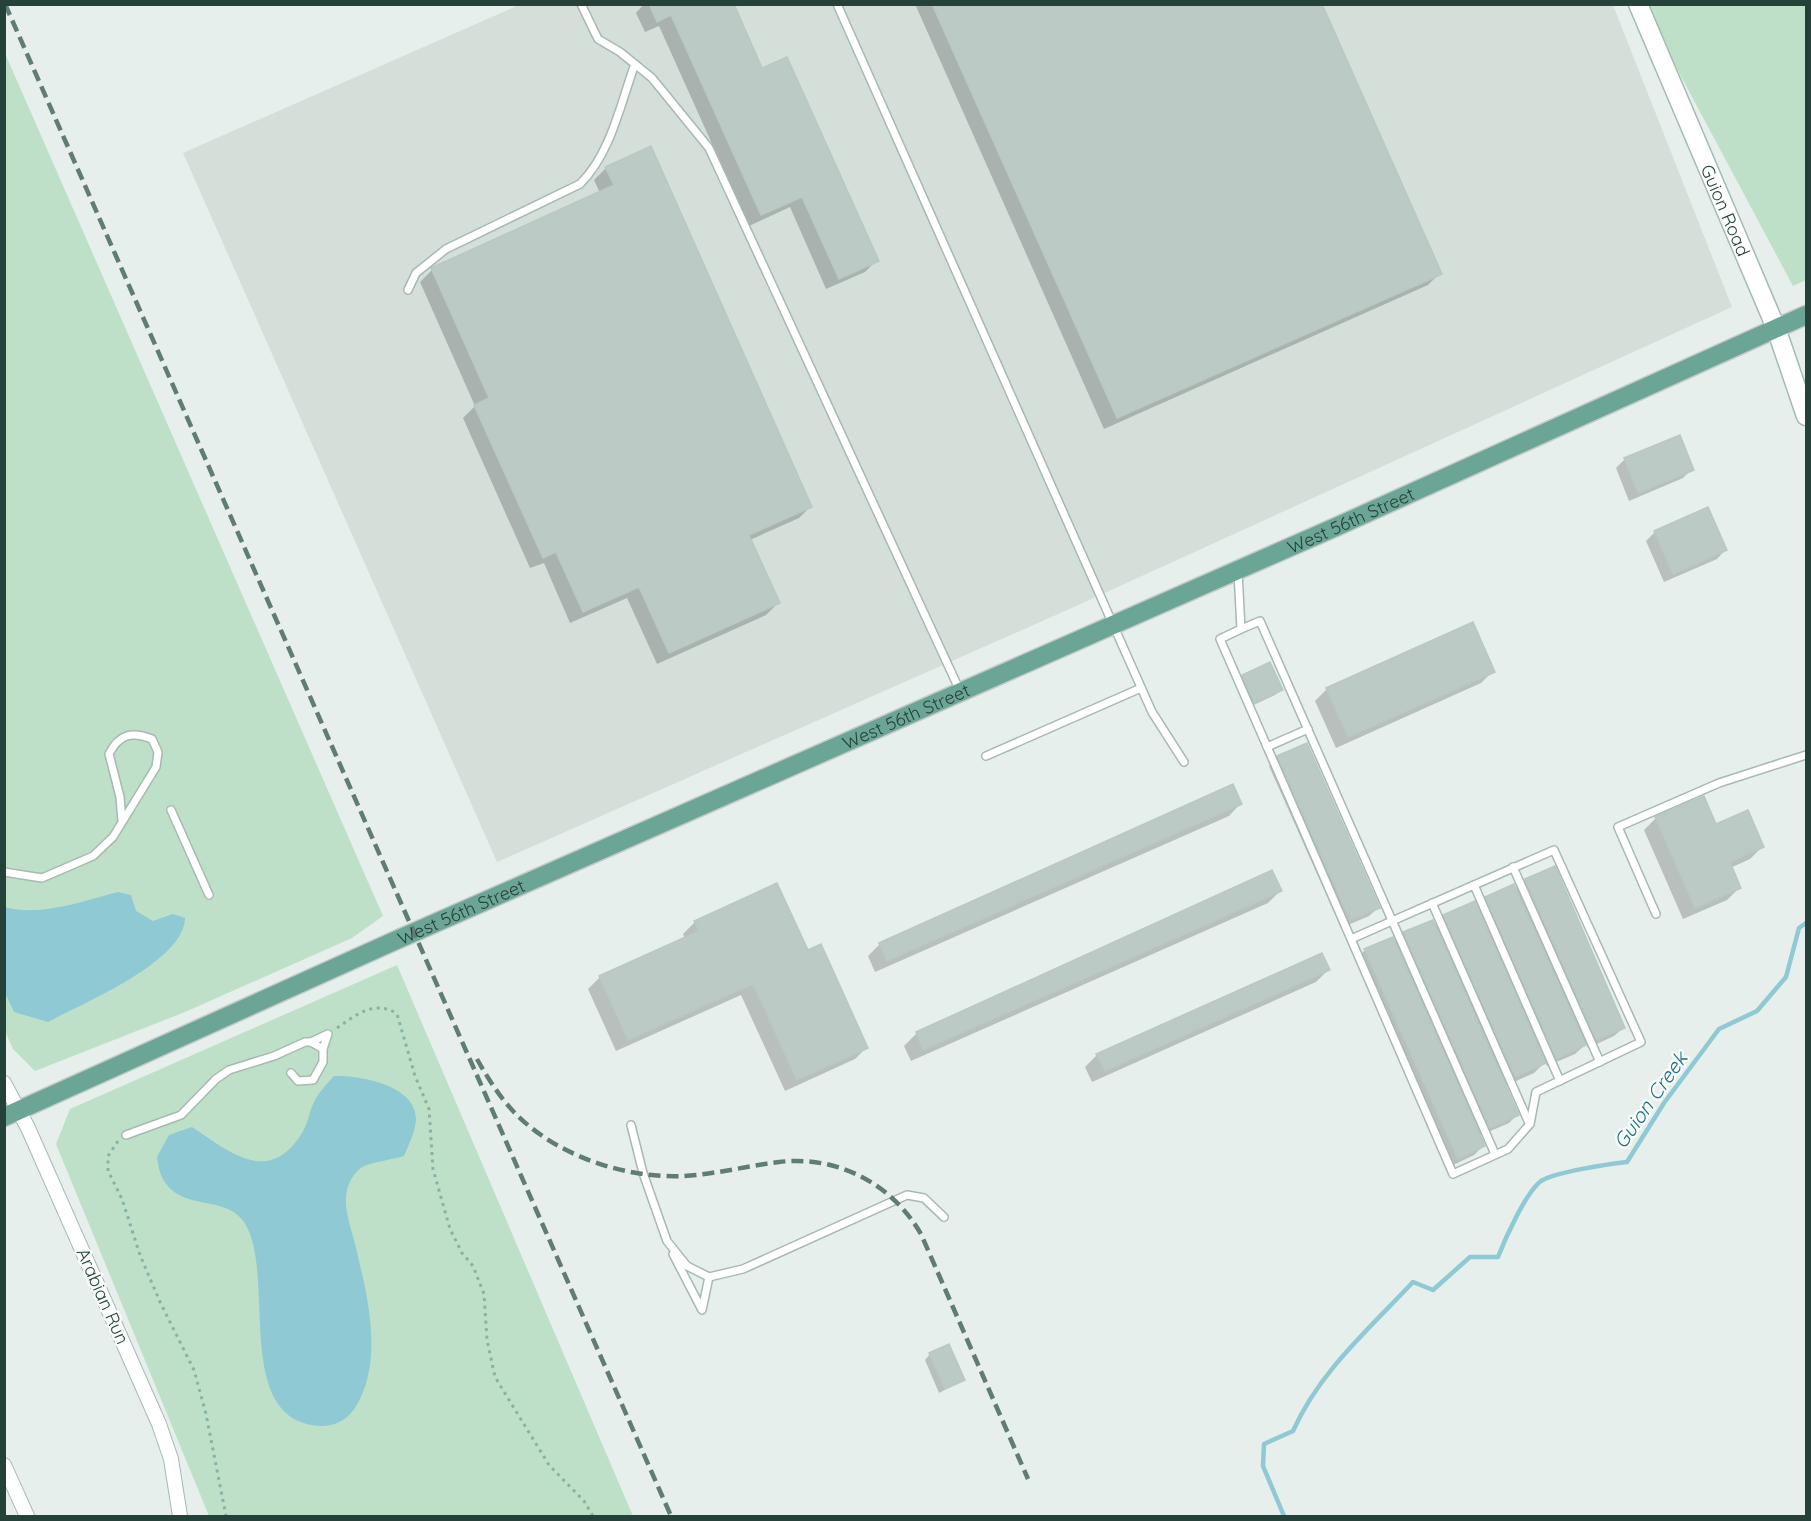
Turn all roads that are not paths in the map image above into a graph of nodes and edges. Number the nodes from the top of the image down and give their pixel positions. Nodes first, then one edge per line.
1 (580, 4) edge
2 (837, 4) edge
3 (1638, 4) edge
4 (635, 64) junction
5 (408, 290) dead end
6 (1806, 315) edge
7 (1776, 328) junction
8 (1806, 416) edge
9 (1238, 570) junction
10 (1112, 623) junction
11 (1241, 629) junction
12 (1141, 688) junction
13 (960, 691) junction
14 (1308, 729) junction
15 (1267, 747) junction
16 (1806, 755) edge
17 (986, 756) dead end
18 (1184, 762) dead end
19 (171, 810) dead end
20 (122, 822) junction
21 (1513, 867) junction
22 (4, 872) edge
23 (1474, 885) junction
24 (208, 895) dead end
25 (1432, 903) junction
26 (1656, 914) dead end
27 (1394, 920) junction
28 (1351, 939) junction
29 (311, 1042) junction
30 (323, 1049) junction
31 (1600, 1062) junction
32 (291, 1073) dead end
33 (1560, 1081) junction
34 (4, 1083) edge
35 (12, 1114) edge
36 (1530, 1124) junction
37 (631, 1125) dead end
38 (126, 1135) road end
39 (1495, 1154) junction
40 (944, 1217) dead end
41 (667, 1241) junction
42 (709, 1277) junction
43 (4, 1465) edge
44 (27, 1516) edge
45 (180, 1516) edge

1 - 4 lane
2 - 10 lane
3 - 7 street, Guion Road
4 - 5 lane
4 - 13 lane
6 - 7 main road, West 56th Street
7 - 8 street, Guion Road
7 - 9 main road, West 56th Street
9 - 10 main road, West 56th Street
9 - 11 lane
10 - 12 lane
10 - 13 main road, West 56th Street
11 - 14 lane
11 - 15 lane
12 - 17 lane
12 - 18 lane
13 - 35 main road, West 56th Street
14 - 15 lane
14 - 27 lane
15 - 28 lane
16 - 26 lane
19 - 24 lane
20 - 20 lane
20 - 22 lane
21 - 23 lane
21 - 31 lane
21 - 31 lane
23 - 25 lane
23 - 33 lane
25 - 27 lane
25 - 36 lane
27 - 28 lane
27 - 39 lane
28 - 39 lane
29 - 30 lane
29 - 30 lane
29 - 38 lane
30 - 32 lane
31 - 33 lane
33 - 36 lane
34 - 35 street, Arabian Run
35 - 45 street, Arabian Run
36 - 39 lane
37 - 41 lane
40 - 42 lane
41 - 42 lane
41 - 42 lane
43 - 44 street

